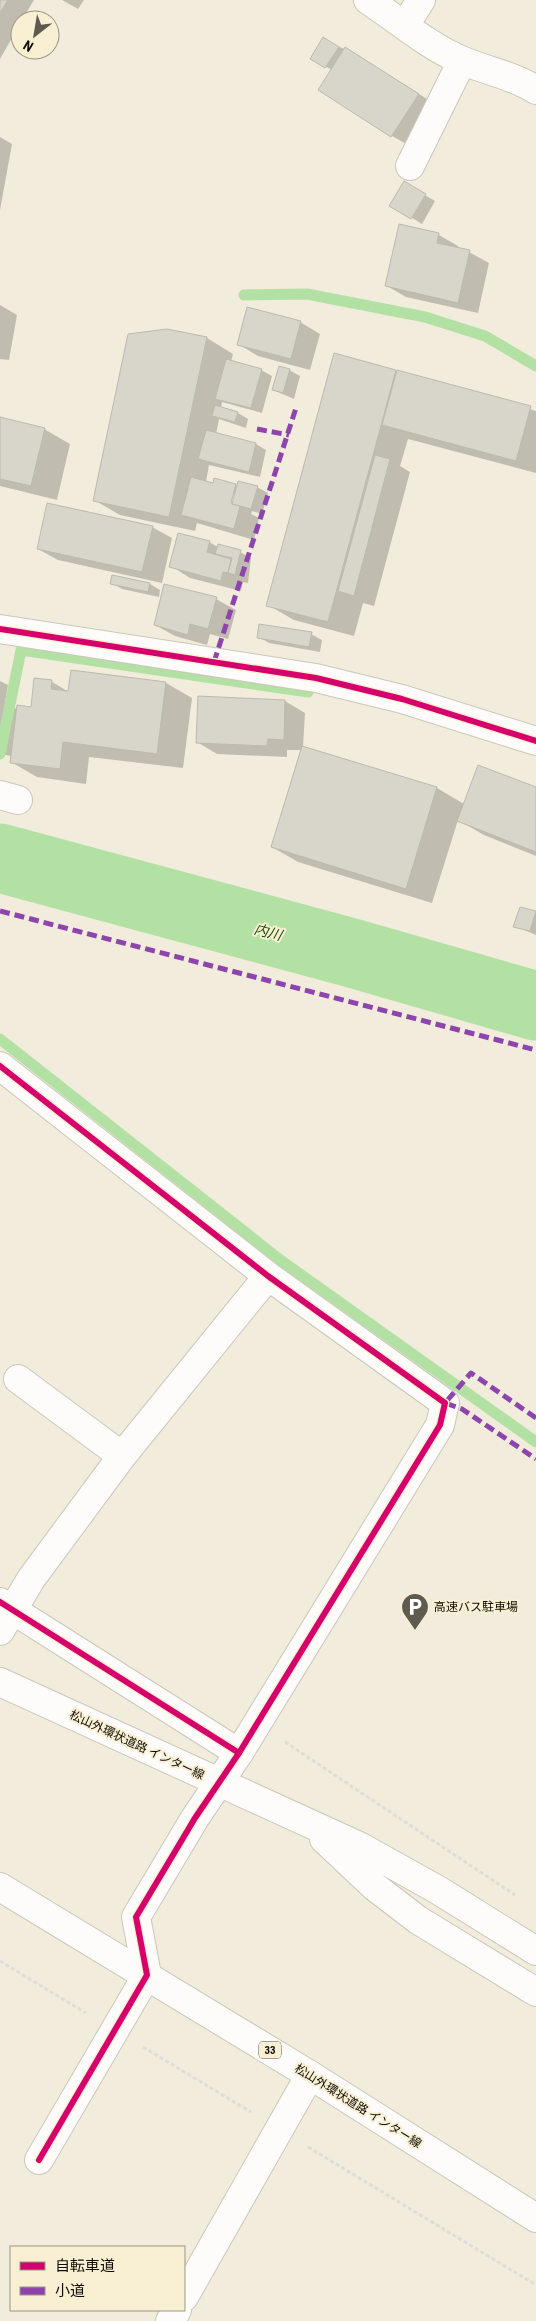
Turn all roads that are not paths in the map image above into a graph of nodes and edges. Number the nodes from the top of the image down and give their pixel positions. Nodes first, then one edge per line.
1 (368, 0) edge
2 (421, 0) edge
3 (405, 25) junction
4 (462, 61) junction
5 (536, 90) edge
6 (410, 166) dead end
7 (0, 629) edge
8 (536, 741) edge
9 (0, 1066) edge
10 (268, 1276) junction
11 (18, 1378) dead end
12 (122, 1456) junction
13 (4, 1614) edge
14 (0, 1682) edge
15 (239, 1753) junction
16 (218, 1782) junction
17 (301, 1821) junction
18 (0, 1887) edge
19 (536, 1951) edge
20 (147, 1975) junction
21 (536, 1992) edge
22 (310, 2075) junction
23 (39, 2160) dead end
24 (536, 2218) edge
25 (185, 2295) edge

1 - 3 main road
2 - 3 main road
3 - 4 main road
4 - 5 main road
4 - 6 main road
7 - 8 main road
9 - 10 main road
10 - 12 main road
10 - 15 main road
11 - 12 main road
12 - 13 main road
13 - 15 main road
14 - 16 main road, 松山外環状道路 インター線
15 - 16 main road
16 - 17 main road, 松山外環状道路 インター線
16 - 20 main road
17 - 19 main road, 松山外環状道路 インター線
17 - 21 main road
18 - 20 main road, 松山外環状道路 インター線 / 33
20 - 22 main road, 松山外環状道路 インター線 / 33
20 - 23 main road
22 - 24 main road, 松山外環状道路 インター線 / 33
22 - 25 main road

